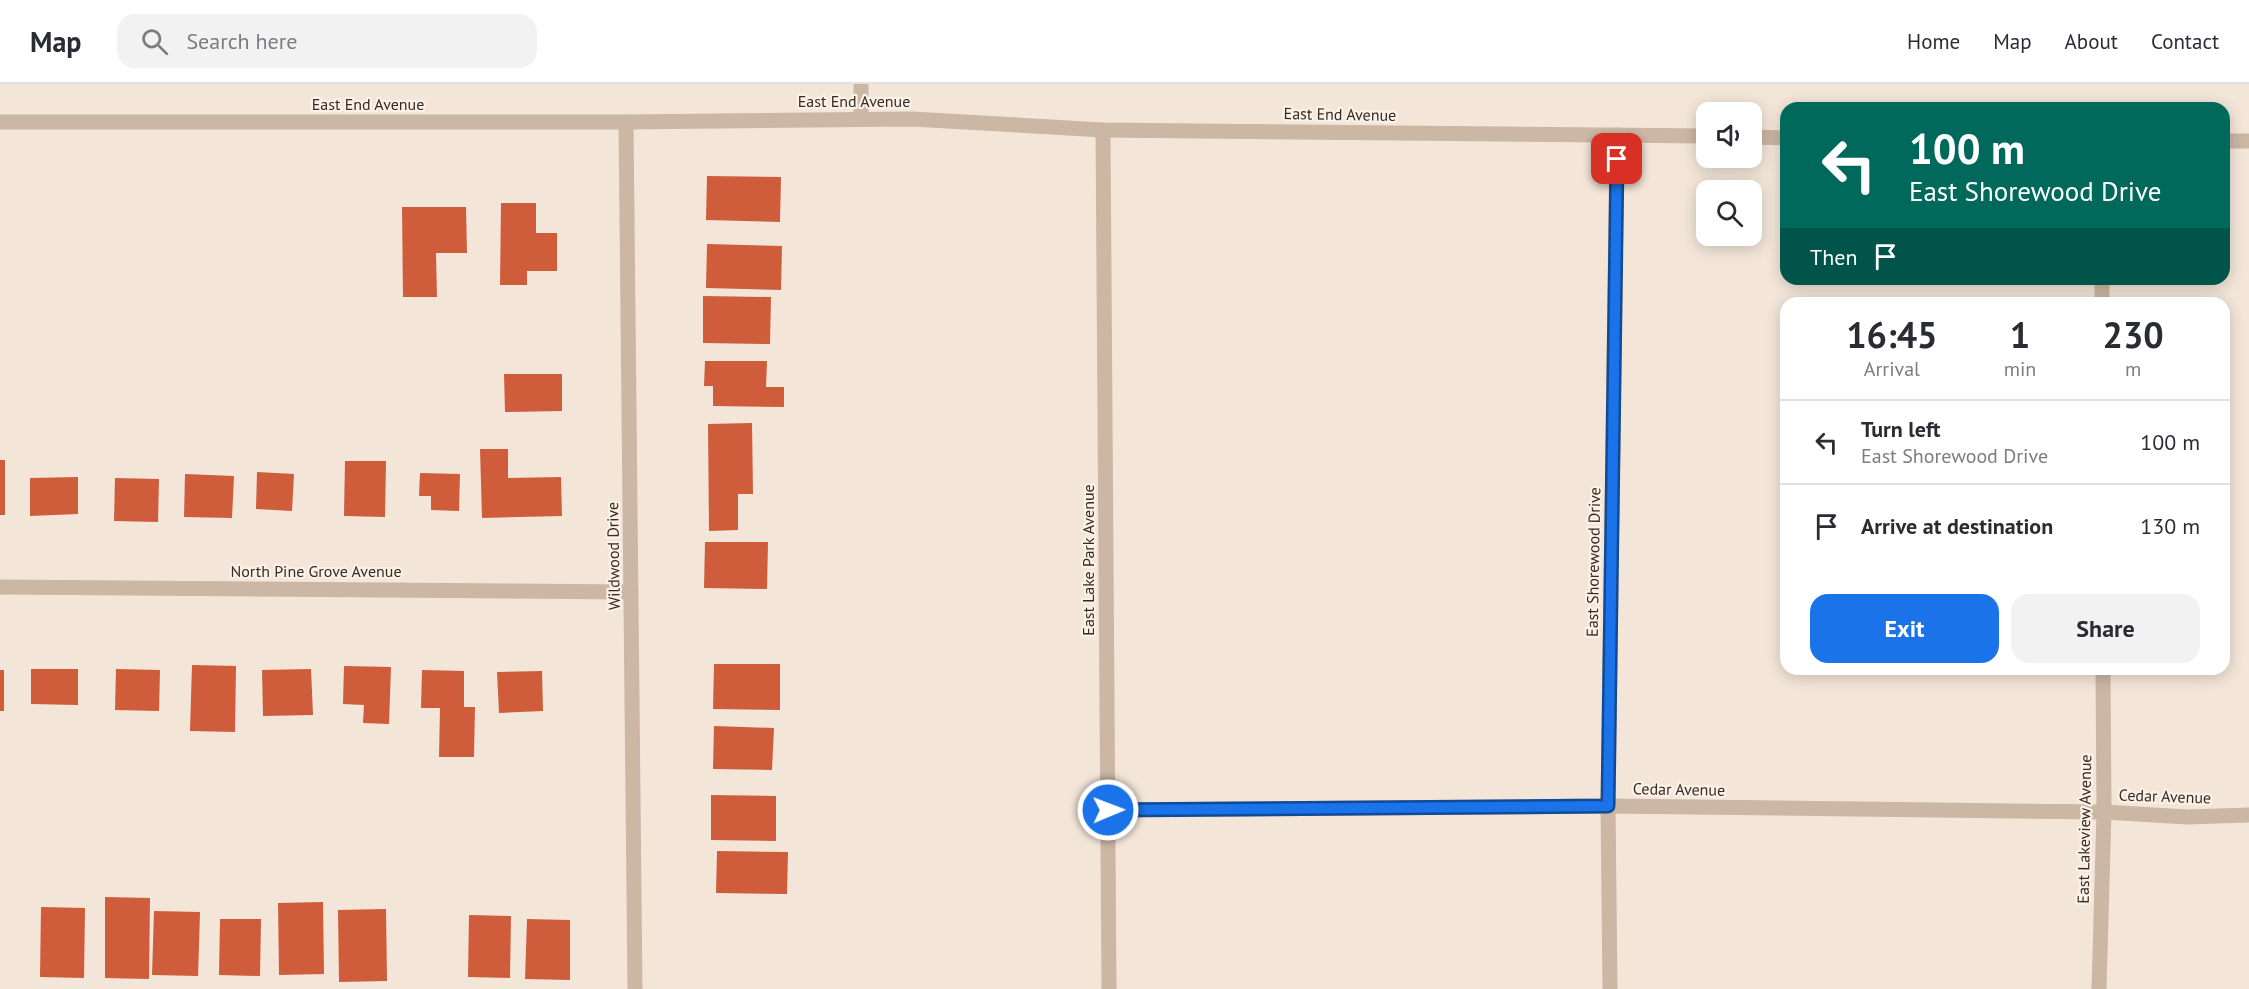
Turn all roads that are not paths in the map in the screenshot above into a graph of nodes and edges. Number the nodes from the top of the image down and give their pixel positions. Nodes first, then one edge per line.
1 (861, 84) edge
2 (861, 119) junction
3 (0, 122) edge
4 (626, 122) junction
5 (1103, 130) junction
6 (1617, 135) junction
7 (1696, 136) edge
8 (1762, 137) edge
9 (1780, 138) edge
10 (2230, 141) edge
11 (2249, 141) edge
12 (0, 587) edge
13 (631, 592) junction
14 (2103, 675) edge
15 (1608, 806) junction
16 (1108, 810) junction
17 (2104, 812) junction
18 (2249, 815) edge
19 (635, 989) edge
20 (1109, 989) edge
21 (1610, 989) edge
22 (2099, 989) edge

1 - 2 street
2 - 4 street, East End Avenue
2 - 5 street, East End Avenue
3 - 4 street, East End Avenue
4 - 13 street, Wildwood Drive
5 - 6 street, East End Avenue
5 - 16 street, East Lake Park Avenue
6 - 7 street, East End Avenue
6 - 15 street, East Shorewood Drive
8 - 9 street
10 - 11 street
12 - 13 street, North Pine Grove Avenue
13 - 19 street, Wildwood Drive
14 - 17 street, East Lakeview Avenue
15 - 16 street, Cedar Avenue
15 - 17 street, Cedar Avenue
15 - 21 street, East Shorewood Drive
16 - 20 street, East Lake Park Avenue
17 - 18 street, Cedar Avenue
17 - 22 street, East Lakeview Avenue

